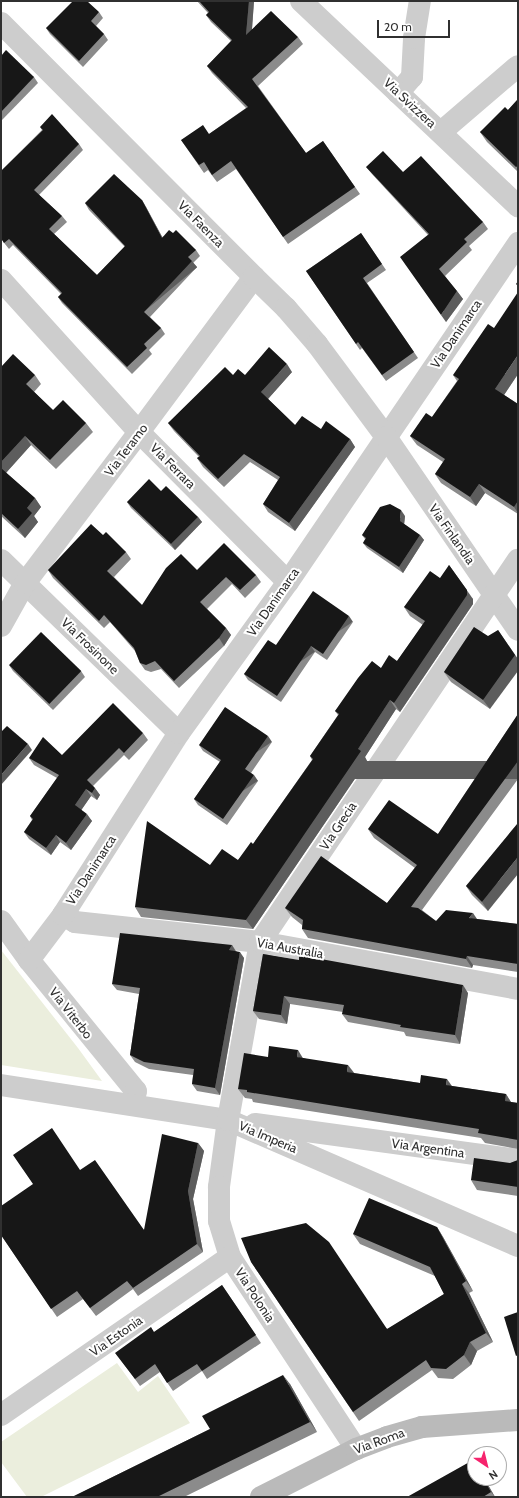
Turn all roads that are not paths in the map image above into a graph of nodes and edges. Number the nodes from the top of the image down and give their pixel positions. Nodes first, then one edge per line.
1 (301, 1) edge
2 (420, 1) edge
3 (1, 23) edge
4 (518, 66) edge
5 (398, 93) junction
6 (441, 132) junction
7 (518, 206) edge
8 (518, 243) edge
9 (254, 277) junction
10 (5, 287) edge
11 (139, 432) junction
12 (386, 437) junction
13 (1, 560) edge
14 (518, 560) edge
15 (288, 582) junction
16 (25, 583) junction
17 (494, 594) junction
18 (1, 626) edge
19 (518, 630) edge
20 (179, 733) junction
21 (63, 914) junction
22 (1, 921) edge
23 (260, 942) junction
24 (29, 960) junction
25 (518, 989) edge
26 (2, 1089) edge
27 (133, 1105) junction
28 (228, 1120) junction
29 (337, 1135) junction
30 (518, 1160) edge
31 (331, 1165) junction
32 (518, 1246) edge
33 (230, 1257) junction
34 (1, 1415) edge
35 (514, 1422) edge
36 (356, 1448) junction
37 (261, 1497) edge

1 - 5 street, Via Svizzera
2 - 5 street
3 - 9 street, Via Faenza
4 - 6 street
5 - 6 street, Via Svizzera
6 - 7 street, Via Svizzera
8 - 12 street, Via Danimarca
9 - 11 street, Via Teramo
9 - 12 street, Via Faenza
10 - 11 street, Via Ferrara
11 - 15 street, Via Ferrara
11 - 16 street, Via Teramo
12 - 15 street, Via Danimarca
12 - 17 street, Via Finlandia
13 - 16 street, Via Frosinone
14 - 17 street, Via Grecia
15 - 20 street, Via Danimarca
16 - 18 street, Via Teramo
16 - 20 street, Via Frosinone
17 - 19 street, Via Finlandia
17 - 23 street, Via Grecia
20 - 21 street, Via Danimarca
21 - 23 street, Via Australia
21 - 24 street, Via Danimarca
22 - 24 street, Via Viterbo
23 - 25 street, Via Australia
23 - 28 street, Via Grecia
24 - 27 street, Via Viterbo
26 - 27 street, Via Imperia
27 - 28 street, Via Imperia
28 - 29 street, Via Argentina
28 - 31 street, Via Imperia
28 - 33 street, Via Polonia
29 - 30 street, Via Argentina
29 - 31 street
31 - 32 street, Via Imperia
33 - 34 street, Via Estonia
33 - 36 street, Via Polonia
35 - 36 main road, Via Roma
36 - 37 main road, Via Roma

